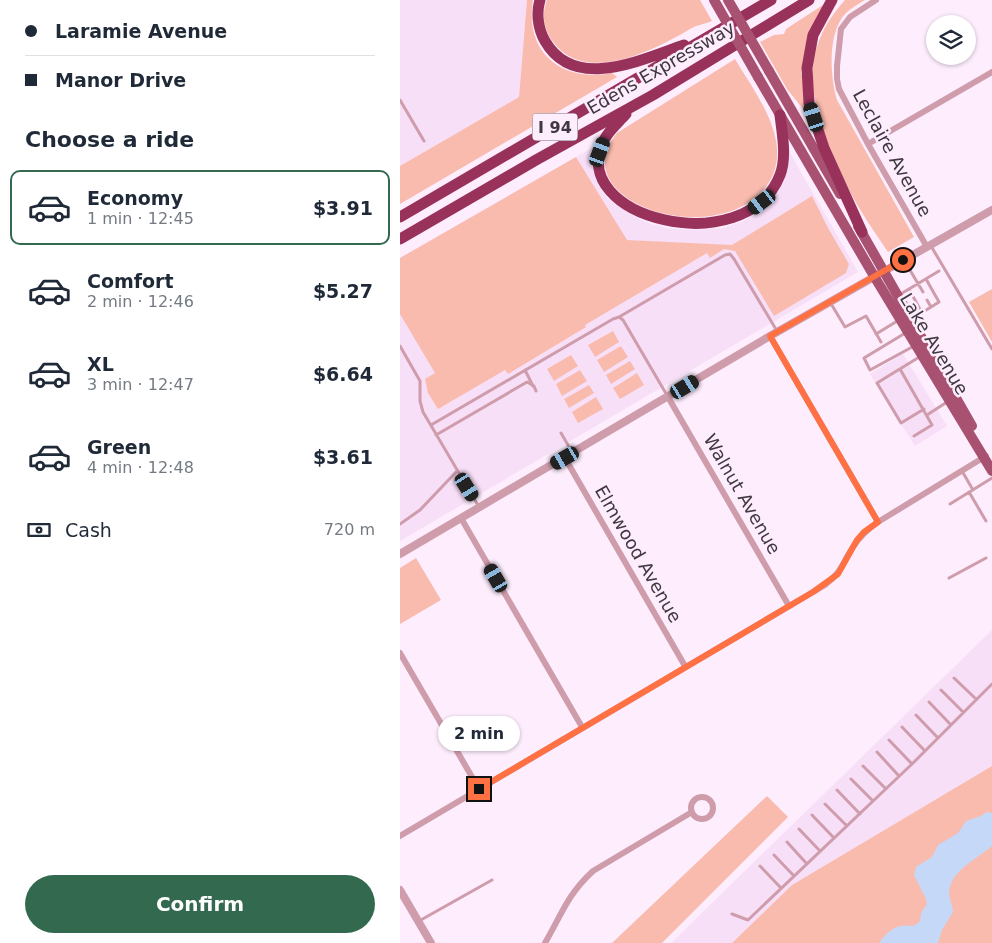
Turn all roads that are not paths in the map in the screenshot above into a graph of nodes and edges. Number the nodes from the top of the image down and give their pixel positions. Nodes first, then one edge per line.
1 (540, 0) edge
2 (714, 0) edge
3 (728, 0) edge
4 (771, 0) edge
5 (809, 0) edge
6 (832, 0) edge
7 (876, 0) edge
8 (709, 36) junction
9 (992, 72) edge
10 (400, 100) edge
11 (634, 106) junction
12 (780, 115) junction
13 (424, 141) dead end
14 (868, 144) junction
15 (992, 210) edge
16 (400, 217) edge
17 (862, 232) junction
18 (400, 239) edge
19 (929, 246) junction
20 (903, 260) junction
21 (884, 270) junction
22 (939, 271) dead end
23 (874, 276) junction
24 (926, 279) junction
25 (918, 284) junction
26 (909, 290) junction
27 (923, 292) dead end
28 (898, 296) junction
29 (927, 300) dead end
30 (830, 302) junction
31 (931, 307) junction
32 (922, 313) junction
33 (619, 316) junction
34 (912, 319) junction
35 (900, 320) junction
36 (908, 332) junction
37 (774, 334) junction
38 (876, 334) junction
39 (881, 342) dead end
40 (916, 345) junction
41 (400, 346) edge
42 (992, 349) edge
43 (922, 355) junction
44 (900, 369) junction
45 (526, 370) junction
46 (534, 386) junction
47 (536, 391) dead end
48 (668, 397) junction
49 (950, 401) junction
50 (924, 409) junction
51 (927, 415) junction
52 (430, 425) junction
53 (561, 433) dead end
54 (436, 435) junction
55 (914, 436) dead end
56 (572, 453) junction
57 (565, 458) junction
58 (988, 459) edge
59 (457, 471) junction
60 (962, 471) junction
61 (992, 471) edge
62 (992, 478) edge
63 (973, 490) junction
64 (969, 492) junction
65 (950, 504) dead end
66 (480, 508) junction
67 (461, 518) junction
68 (986, 521) dead end
69 (878, 522) junction
70 (400, 524) edge
71 (400, 554) edge
72 (986, 558) dead end
73 (949, 578) dead end
74 (789, 606) junction
75 (400, 653) edge
76 (686, 666) junction
77 (954, 678) dead end
78 (992, 684) edge
79 (941, 690) dead end
80 (976, 699) junction
81 (929, 702) dead end
82 (963, 712) junction
83 (916, 715) dead end
84 (951, 725) junction
85 (582, 727) junction
86 (902, 727) dead end
87 (938, 738) junction
88 (889, 740) dead end
89 (925, 751) junction
90 (877, 752) dead end
91 (912, 764) junction
92 (863, 766) dead end
93 (900, 776) junction
94 (851, 779) dead end
95 (479, 789) junction
96 (886, 789) junction
97 (837, 790) dead end
98 (873, 801) junction
99 (825, 804) dead end
100 (692, 812) dead end
101 (860, 814) junction
102 (812, 815) dead end
103 (847, 826) junction
104 (799, 829) dead end
105 (400, 836) edge
106 (834, 838) junction
107 (787, 842) dead end
108 (820, 851) junction
109 (774, 855) dead end
110 (807, 864) junction
111 (760, 866) dead end
112 (794, 876) junction
113 (492, 880) dead end
114 (782, 888) junction
115 (400, 890) edge
116 (732, 914) dead end
117 (419, 922) junction
118 (431, 943) edge
119 (546, 943) edge

1 - 8 highway
2 - 12 main road, Lake Avenue, bridge
3 - 17 main road, Lake Avenue, bridge
4 - 8 highway, Edens Expressway / I 94
5 - 11 highway, Edens Expressway / I 94
6 - 17 highway
7 - 14 street, Leclaire Avenue
8 - 16 highway, Edens Expressway / I 94
9 - 14 street
10 - 13 lane
11 - 12 highway
11 - 18 highway, Edens Expressway / I 94
12 - 23 main road, Lake Avenue
14 - 19 street, Leclaire Avenue
15 - 19 street
17 - 21 main road, Lake Avenue
19 - 20 street
19 - 42 lane
20 - 21 street
20 - 25 lane
21 - 23 street
21 - 28 main road, Lake Avenue
22 - 24 lane
23 - 30 street
23 - 35 main road, Lake Avenue
24 - 25 lane
24 - 31 lane
25 - 26 lane
25 - 27 lane
26 - 28 lane
26 - 32 lane
28 - 34 main road, Lake Avenue
29 - 31 lane
30 - 37 street
30 - 38 lane
31 - 32 lane
32 - 34 lane
33 - 37 lane
33 - 45 lane
33 - 48 lane
34 - 58 main road, Lake Avenue
35 - 36 main road, Lake Avenue
35 - 38 lane
36 - 40 main road, Lake Avenue
36 - 40 lane
37 - 48 street
37 - 69 street
38 - 39 lane
40 - 43 main road, Lake Avenue
41 - 52 lane
43 - 44 lane
43 - 49 main road, Lake Avenue
44 - 50 lane
44 - 50 lane
45 - 46 lane
45 - 52 lane
46 - 47 lane
46 - 54 lane
48 - 56 street
48 - 74 street, Walnut Avenue
49 - 51 lane
49 - 58 main road, Lake Avenue
50 - 51 lane
51 - 55 lane
52 - 54 lane
53 - 56 lane
54 - 59 lane
56 - 57 street
57 - 66 street
57 - 76 street, Elmwood Avenue
58 - 60 street
58 - 61 main road, Lake Avenue
59 - 66 lane
59 - 70 lane
60 - 63 lane
60 - 69 street
62 - 63 lane
63 - 64 lane
64 - 65 lane
64 - 68 lane
66 - 67 street
67 - 71 street
67 - 85 street
69 - 74 street
72 - 73 lane
74 - 76 street
75 - 95 street
76 - 85 street
77 - 80 lane
78 - 80 lane
79 - 82 lane
80 - 82 lane
81 - 84 lane
82 - 84 lane
83 - 87 lane
84 - 87 lane
85 - 95 street
86 - 89 lane
87 - 89 lane
88 - 91 lane
89 - 91 lane
90 - 93 lane
91 - 93 lane
92 - 96 lane
93 - 96 lane
94 - 98 lane
95 - 105 street
96 - 98 lane
97 - 101 lane
98 - 101 lane
99 - 103 lane
100 - 119 street
101 - 103 lane
102 - 106 lane
103 - 106 lane
104 - 108 lane
106 - 108 lane
107 - 110 lane
108 - 110 lane
109 - 112 lane
110 - 112 lane
111 - 114 lane
112 - 114 lane
113 - 117 lane
114 - 116 lane
115 - 117 street
117 - 118 street

